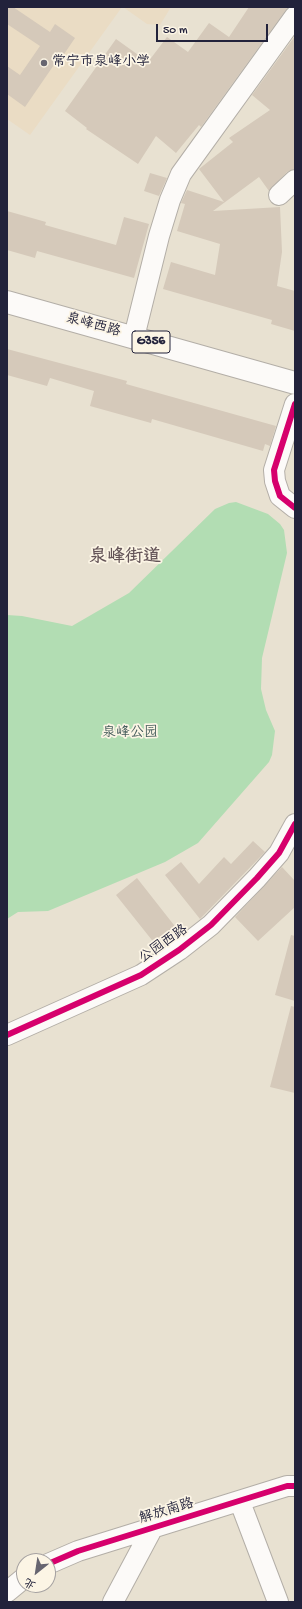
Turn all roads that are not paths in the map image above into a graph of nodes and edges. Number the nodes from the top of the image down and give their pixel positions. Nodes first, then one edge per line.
1 (295, 16) edge
2 (295, 180) edge
3 (278, 195) dead end
4 (7, 302) edge
5 (134, 337) junction
6 (295, 383) edge
7 (295, 404) edge
8 (295, 508) edge
9 (295, 824) edge
10 (7, 1035) edge
11 (295, 1486) edge
12 (240, 1502) junction
13 (152, 1529) junction
14 (56, 1561) edge
15 (16, 1585) edge
16 (7, 1592) edge
17 (113, 1602) edge
18 (278, 1602) edge

1 - 5 street
2 - 3 street
4 - 5 highway, 泉峰西路 / G356
5 - 6 highway, 泉峰西路 / G356
7 - 8 street
9 - 10 street, 公园西路
11 - 12 street, 解放南路
12 - 13 street, 解放南路
12 - 18 street
13 - 14 street, 解放南路
13 - 17 street
15 - 16 street

